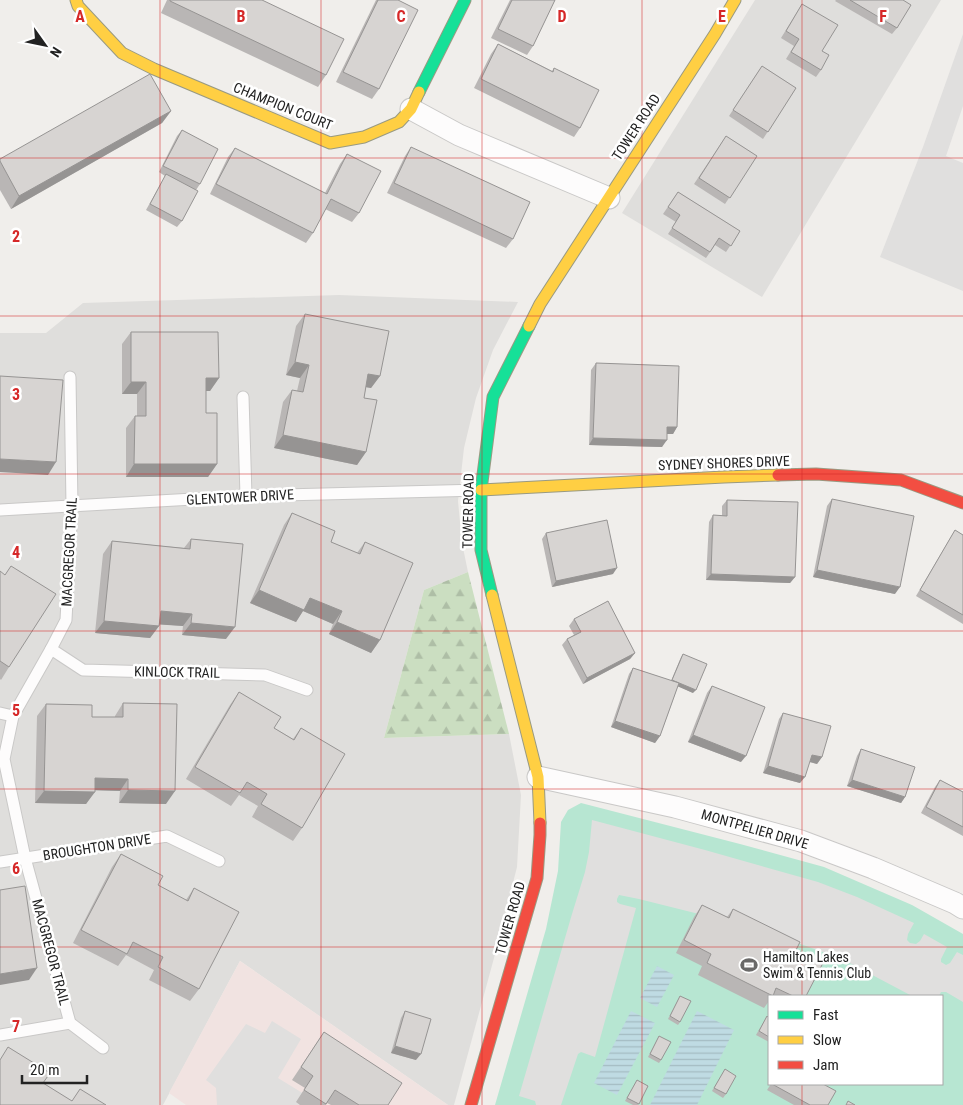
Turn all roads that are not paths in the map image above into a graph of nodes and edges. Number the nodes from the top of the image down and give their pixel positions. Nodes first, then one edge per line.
1 (76, 0) edge
2 (465, 0) edge
3 (735, 0) edge
4 (411, 109) junction
5 (609, 198) junction
6 (70, 377) dead end
7 (243, 397) dead end
8 (481, 490) junction
9 (246, 496) junction
10 (963, 503) edge
11 (72, 506) junction
12 (0, 510) edge
13 (51, 649) junction
14 (307, 690) dead end
15 (0, 713) edge
16 (13, 716) junction
17 (538, 777) junction
18 (25, 858) junction
19 (219, 861) dead end
20 (0, 862) edge
21 (963, 908) edge
22 (70, 1023) junction
23 (0, 1035) edge
24 (103, 1048) dead end
25 (471, 1105) edge

1 - 4 street, CHAMPION COURT
2 - 4 street, CHAMPION COURT
3 - 5 street, TOWER ROAD
4 - 5 street
5 - 8 street, TOWER ROAD
6 - 11 lane, MACGREGOR TRAIL
7 - 9 lane
8 - 9 lane, GLENTOWER DRIVE
8 - 10 street, SYDNEY SHORES DRIVE
8 - 17 street, TOWER ROAD
9 - 11 lane, GLENTOWER DRIVE
11 - 12 lane, GLENTOWER DRIVE
11 - 13 lane, MACGREGOR TRAIL
13 - 14 lane, KINLOCK TRAIL
13 - 16 lane, MACGREGOR TRAIL
15 - 16 lane
16 - 18 lane, MACGREGOR TRAIL
17 - 21 street, MONTPELIER DRIVE
17 - 25 street, TOWER ROAD
18 - 19 lane, BROUGHTON DRIVE
18 - 20 lane, BROUGHTON DRIVE
18 - 22 lane, MACGREGOR TRAIL
22 - 23 lane
22 - 24 lane, MACGREGOR TRAIL

